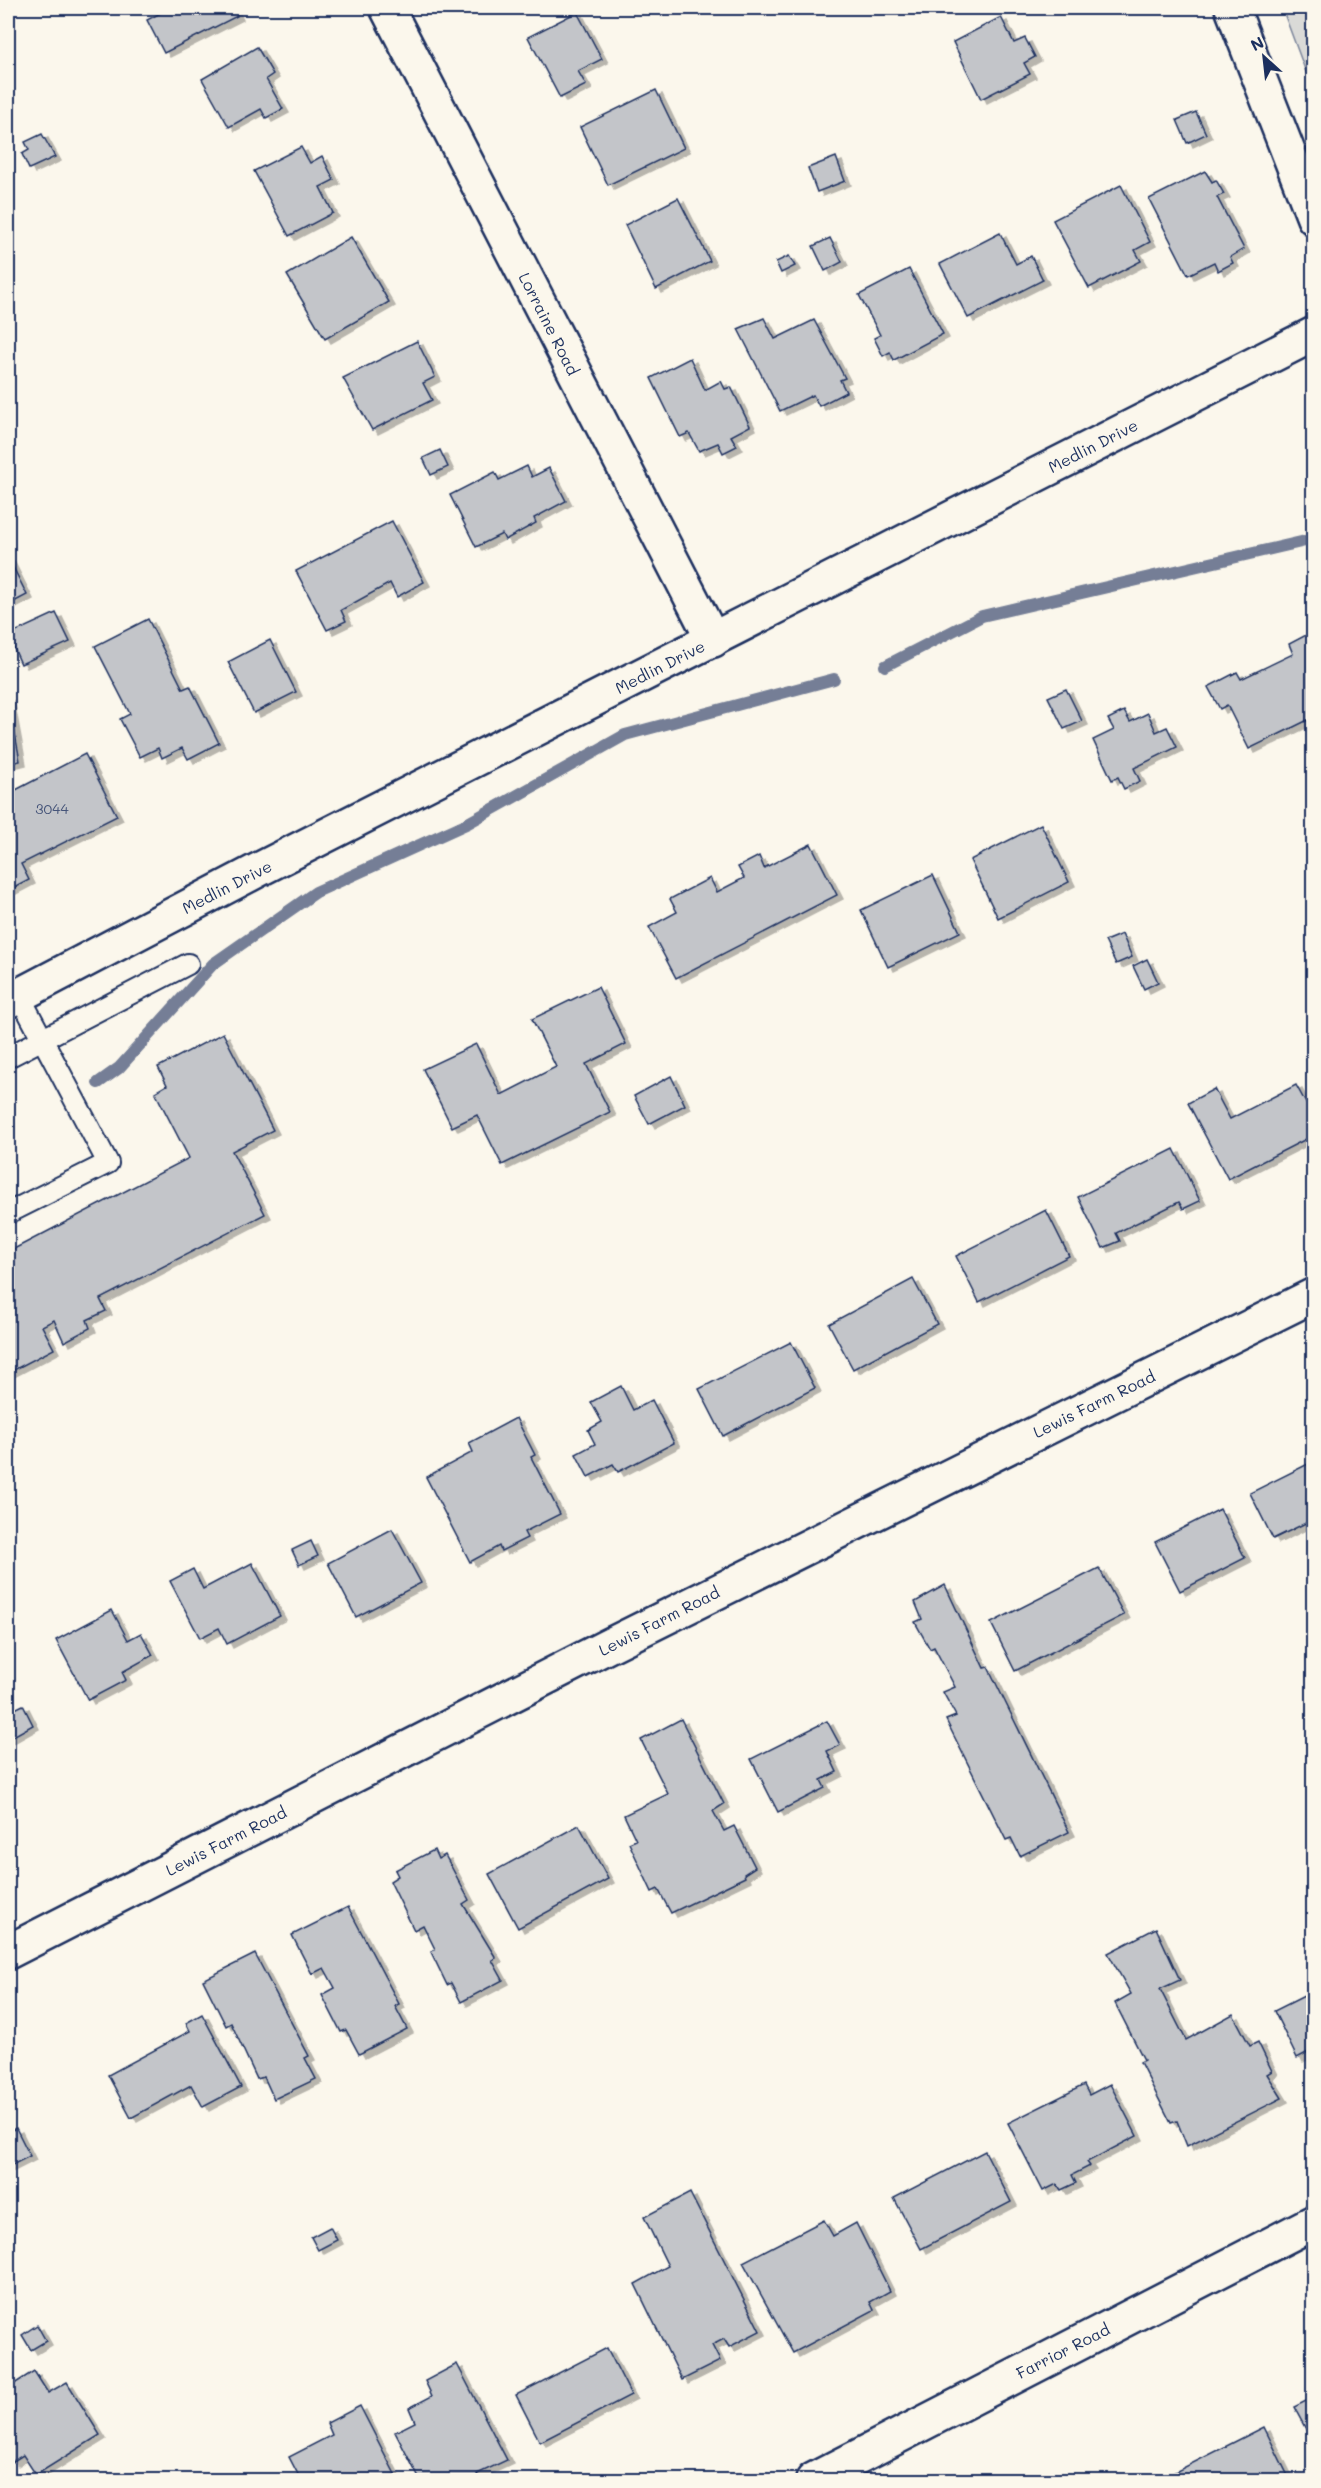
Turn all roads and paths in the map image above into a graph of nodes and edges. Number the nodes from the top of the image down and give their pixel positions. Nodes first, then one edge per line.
1 (387, 8) edge
2 (1232, 8) edge
3 (1314, 218) edge
4 (1314, 334) edge
5 (713, 640) junction
6 (188, 964) dead end
7 (13, 998) edge
8 (43, 1040) junction
9 (8, 1057) edge
10 (8, 1213) edge
11 (1314, 1295) edge
12 (8, 1952) edge
13 (1314, 2222) edge
14 (813, 2481) edge

1 - 5 street, Lorraine Road
2 - 3 street
4 - 5 street, Medlin Drive
5 - 7 street, Medlin Drive
6 - 8 lane
7 - 8 lane
8 - 9 lane
8 - 10 lane
11 - 12 street, Lewis Farm Road
13 - 14 street, Farrior Road

